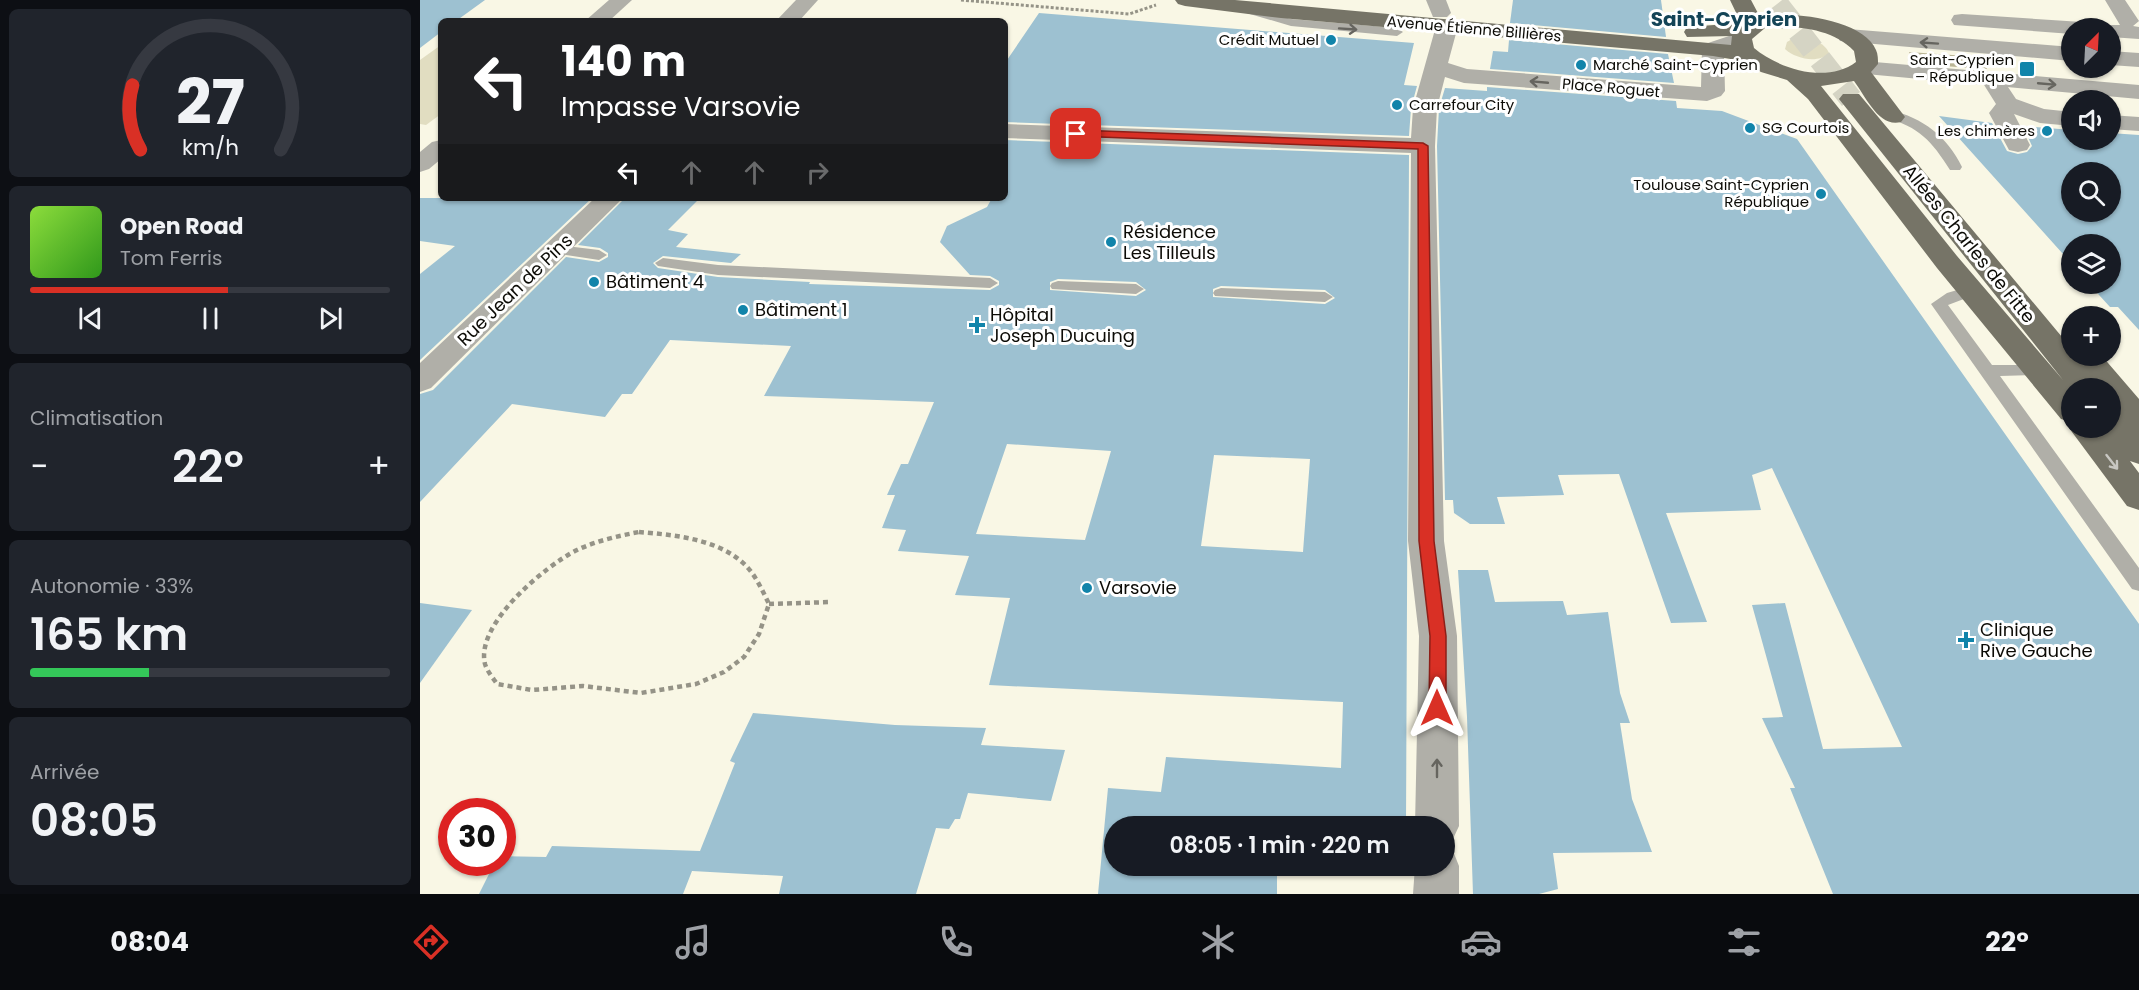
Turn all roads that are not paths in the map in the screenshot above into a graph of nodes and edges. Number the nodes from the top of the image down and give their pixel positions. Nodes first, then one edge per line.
1 (622, 0) edge
2 (808, 0) edge
3 (1740, 0) edge
4 (1953, 0) edge
5 (2115, 0) edge
6 (1193, 1) edge
7 (1774, 2) edge
8 (1230, 5) junction
9 (1441, 13) edge
10 (600, 18) edge
11 (790, 18) edge
12 (1962, 20) junction
13 (1825, 27) junction
14 (2061, 27) edge
15 (2126, 28) edge
16 (1397, 32) dead end
17 (1848, 36) junction
18 (1747, 37) junction
19 (1975, 46) junction
20 (1713, 49) junction
21 (2061, 53) edge
22 (2121, 59) edge
23 (2139, 60) edge
24 (1438, 66) junction
25 (1861, 70) junction
26 (1795, 76) junction
27 (1992, 80) junction
28 (2139, 92) edge
29 (2008, 104) junction
30 (1890, 114) junction
31 (2061, 117) edge
32 (2121, 123) edge
33 (2139, 124) edge
34 (1008, 131) edge
35 (2018, 145) dead end
36 (1423, 146) junction
37 (438, 149) edge
38 (420, 164) edge
39 (1955, 167) dead end
40 (607, 201) edge
41 (558, 250) junction
42 (600, 255) dead end
43 (663, 263) dead end
44 (990, 283) dead end
45 (1058, 286) dead end
46 (1136, 289) dead end
47 (1971, 291) junction
48 (1221, 292) dead end
49 (1325, 297) dead end
50 (2061, 324) edge
51 (2094, 366) edge
52 (2038, 369) junction
53 (1987, 371) junction
54 (2079, 378) edge
55 (420, 381) edge
56 (2061, 397) edge
57 (2139, 420) edge
58 (2121, 430) edge
59 (2093, 438) edge
60 (2139, 452) edge
61 (2139, 497) edge
62 (2139, 583) edge
63 (1437, 816) edge
64 (1437, 876) edge
65 (1437, 894) edge

1 - 10 street
2 - 11 street
3 - 18 main road
4 - 12 street
5 - 15 street
6 - 8 main road, Avenue Étienne Billières
6 - 9 main road, Avenue Étienne Billières
7 - 13 main road
8 - 9 main road, Avenue Étienne Billières
8 -> 16 lane
9 - 18 main road, Avenue Étienne Billières
9 - 20 main road, Avenue Étienne Billières
9 - 24 street
12 - 14 street
12 - 19 street
13 - 17 main road
13 - 18 main road, Avenue Étienne Billières
19 -> 17 street
17 - 25 main road
18 - 20 street
18 - 26 main road
19 - 21 street
20 -> 24 street, Place Roguet
22 - 23 street
24 - 36 street
25 - 26 main road
25 - 27 street
25 - 30 main road
26 - 47 main road, Allées Charles de Fitte
27 -> 28 street
27 - 29 street
29 - 31 street
29 - 35 street
30 - 39 lane, Allées Charles de Fitte
30 - 50 main road
32 - 33 street
34 - 36 street
63 -> 36 street
37 - 38 street
40 - 41 street, Rue Jean de Pins
41 - 42 lane
41 - 55 street, Rue Jean de Pins
43 - 44 lane
45 - 46 lane
47 - 52 main road, Allées Charles de Fitte
47 - 53 lane
48 - 49 lane
51 - 57 main road
52 - 53 lane
52 - 54 main road, Allées Charles de Fitte
52 - 56 main road, Allées Charles de Fitte
53 - 62 lane
58 - 60 main road
59 -> 61 main road
64 - 65 street

